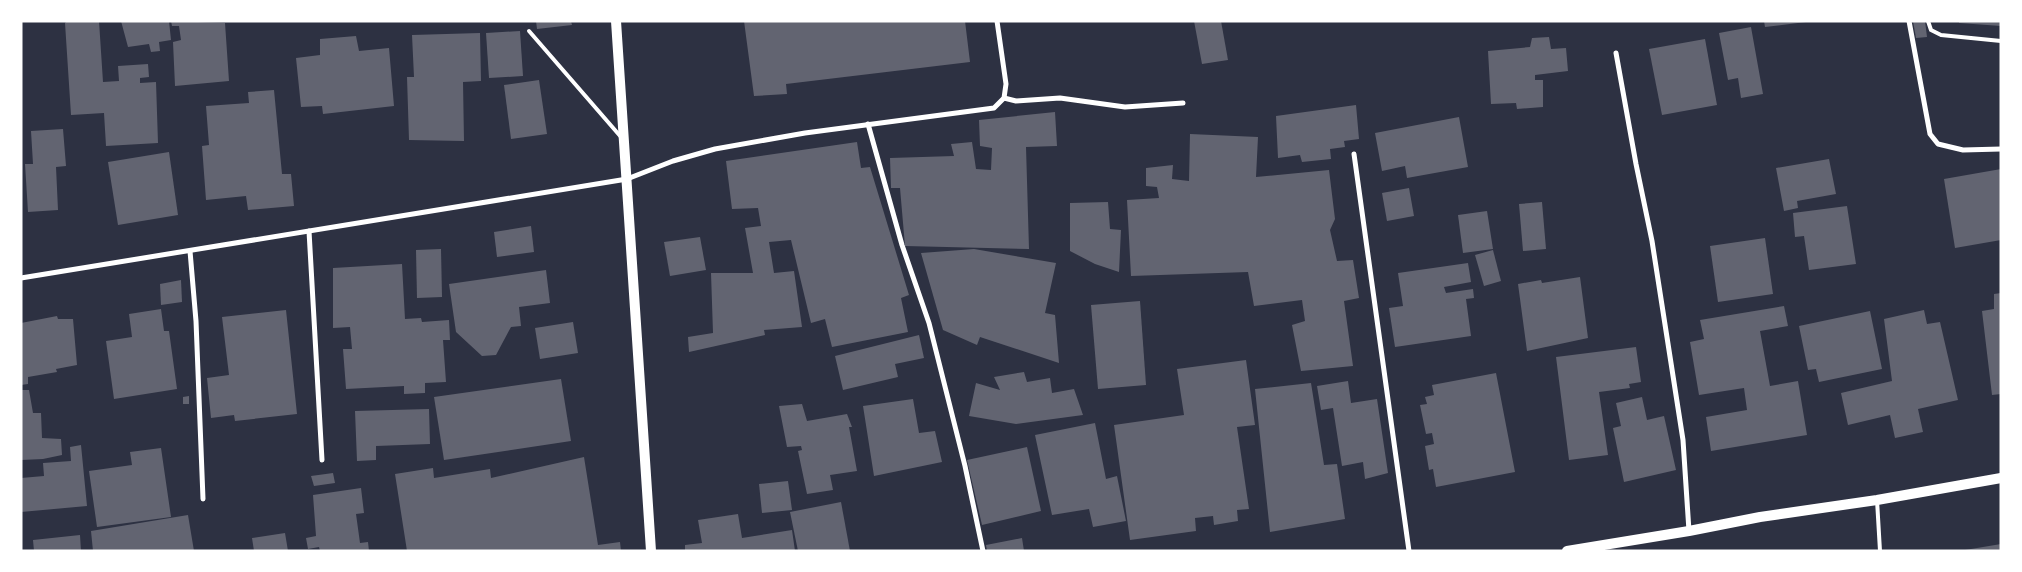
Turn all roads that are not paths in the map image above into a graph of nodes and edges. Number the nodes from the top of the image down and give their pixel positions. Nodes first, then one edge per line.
1 (616, 21) edge
2 (998, 21) edge
3 (1909, 21) edge
4 (1928, 21) edge
5 (530, 31) dead end
6 (2001, 41) edge
7 (1616, 53) dead end
8 (1004, 98) junction
9 (1183, 103) dead end
10 (868, 124) junction
11 (624, 140) junction
12 (2001, 149) edge
13 (1354, 154) dead end
14 (627, 179) junction
15 (310, 232) junction
16 (190, 251) junction
17 (21, 278) edge
18 (322, 460) dead end
19 (2001, 478) edge
20 (203, 499) dead end
21 (1877, 500) junction
22 (1688, 531) junction
23 (652, 551) edge
24 (984, 551) edge
25 (1408, 551) edge
26 (1567, 551) edge
27 (1880, 551) edge

1 - 11 main road
2 - 8 street
3 - 12 street
4 - 6 lane
5 - 11 lane
7 - 22 street
8 - 9 street
8 - 10 street
10 - 14 street
10 - 24 street
11 - 14 main road
13 - 25 street
14 - 15 street
14 - 23 main road
15 - 16 street
15 - 18 street
16 - 17 street
16 - 20 street
19 - 21 main road
21 - 22 main road
21 - 27 lane
22 - 26 main road

